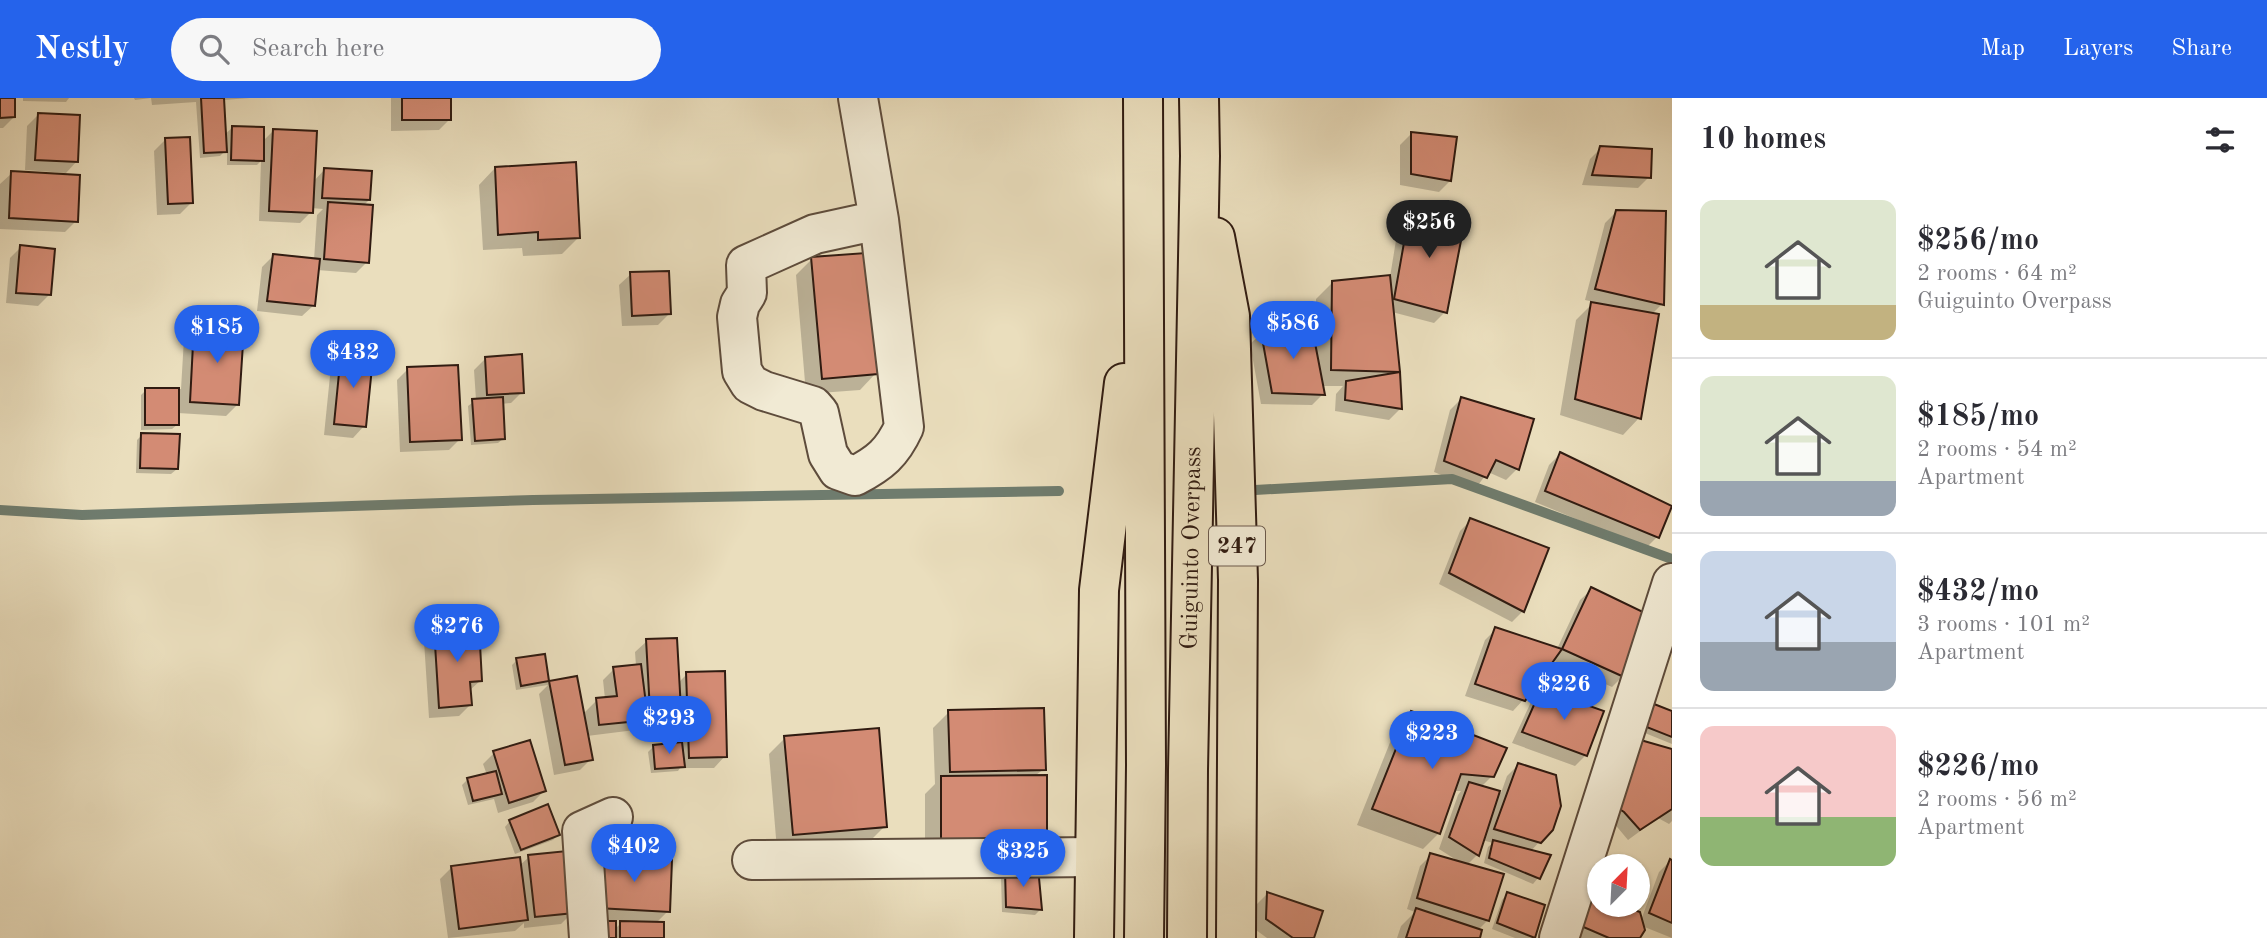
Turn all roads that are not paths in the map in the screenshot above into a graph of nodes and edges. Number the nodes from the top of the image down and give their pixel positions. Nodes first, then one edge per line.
1 (1143, 98) edge
2 (1199, 98) edge
3 (855, 99) edge
4 (1200, 156) junction
5 (879, 220) junction
6 (1143, 221) junction
7 (1668, 597) edge
8 (613, 817) dead end
9 (1094, 857) junction
10 (752, 860) dead end
11 (1564, 937) edge
12 (589, 938) edge
13 (1094, 938) edge
14 (1144, 938) edge
15 (1187, 938) edge
16 (1236, 938) edge

1 - 6 highway
2 - 4 highway, 247
3 - 5 street
4 - 15 highway, Guiguinto Overpass
4 - 16 highway, 247
5 - 5 street
6 - 9 highway
6 - 14 highway, Guiguinto Overpass
7 - 11 street
8 - 12 street
9 - 10 street
9 - 13 highway

